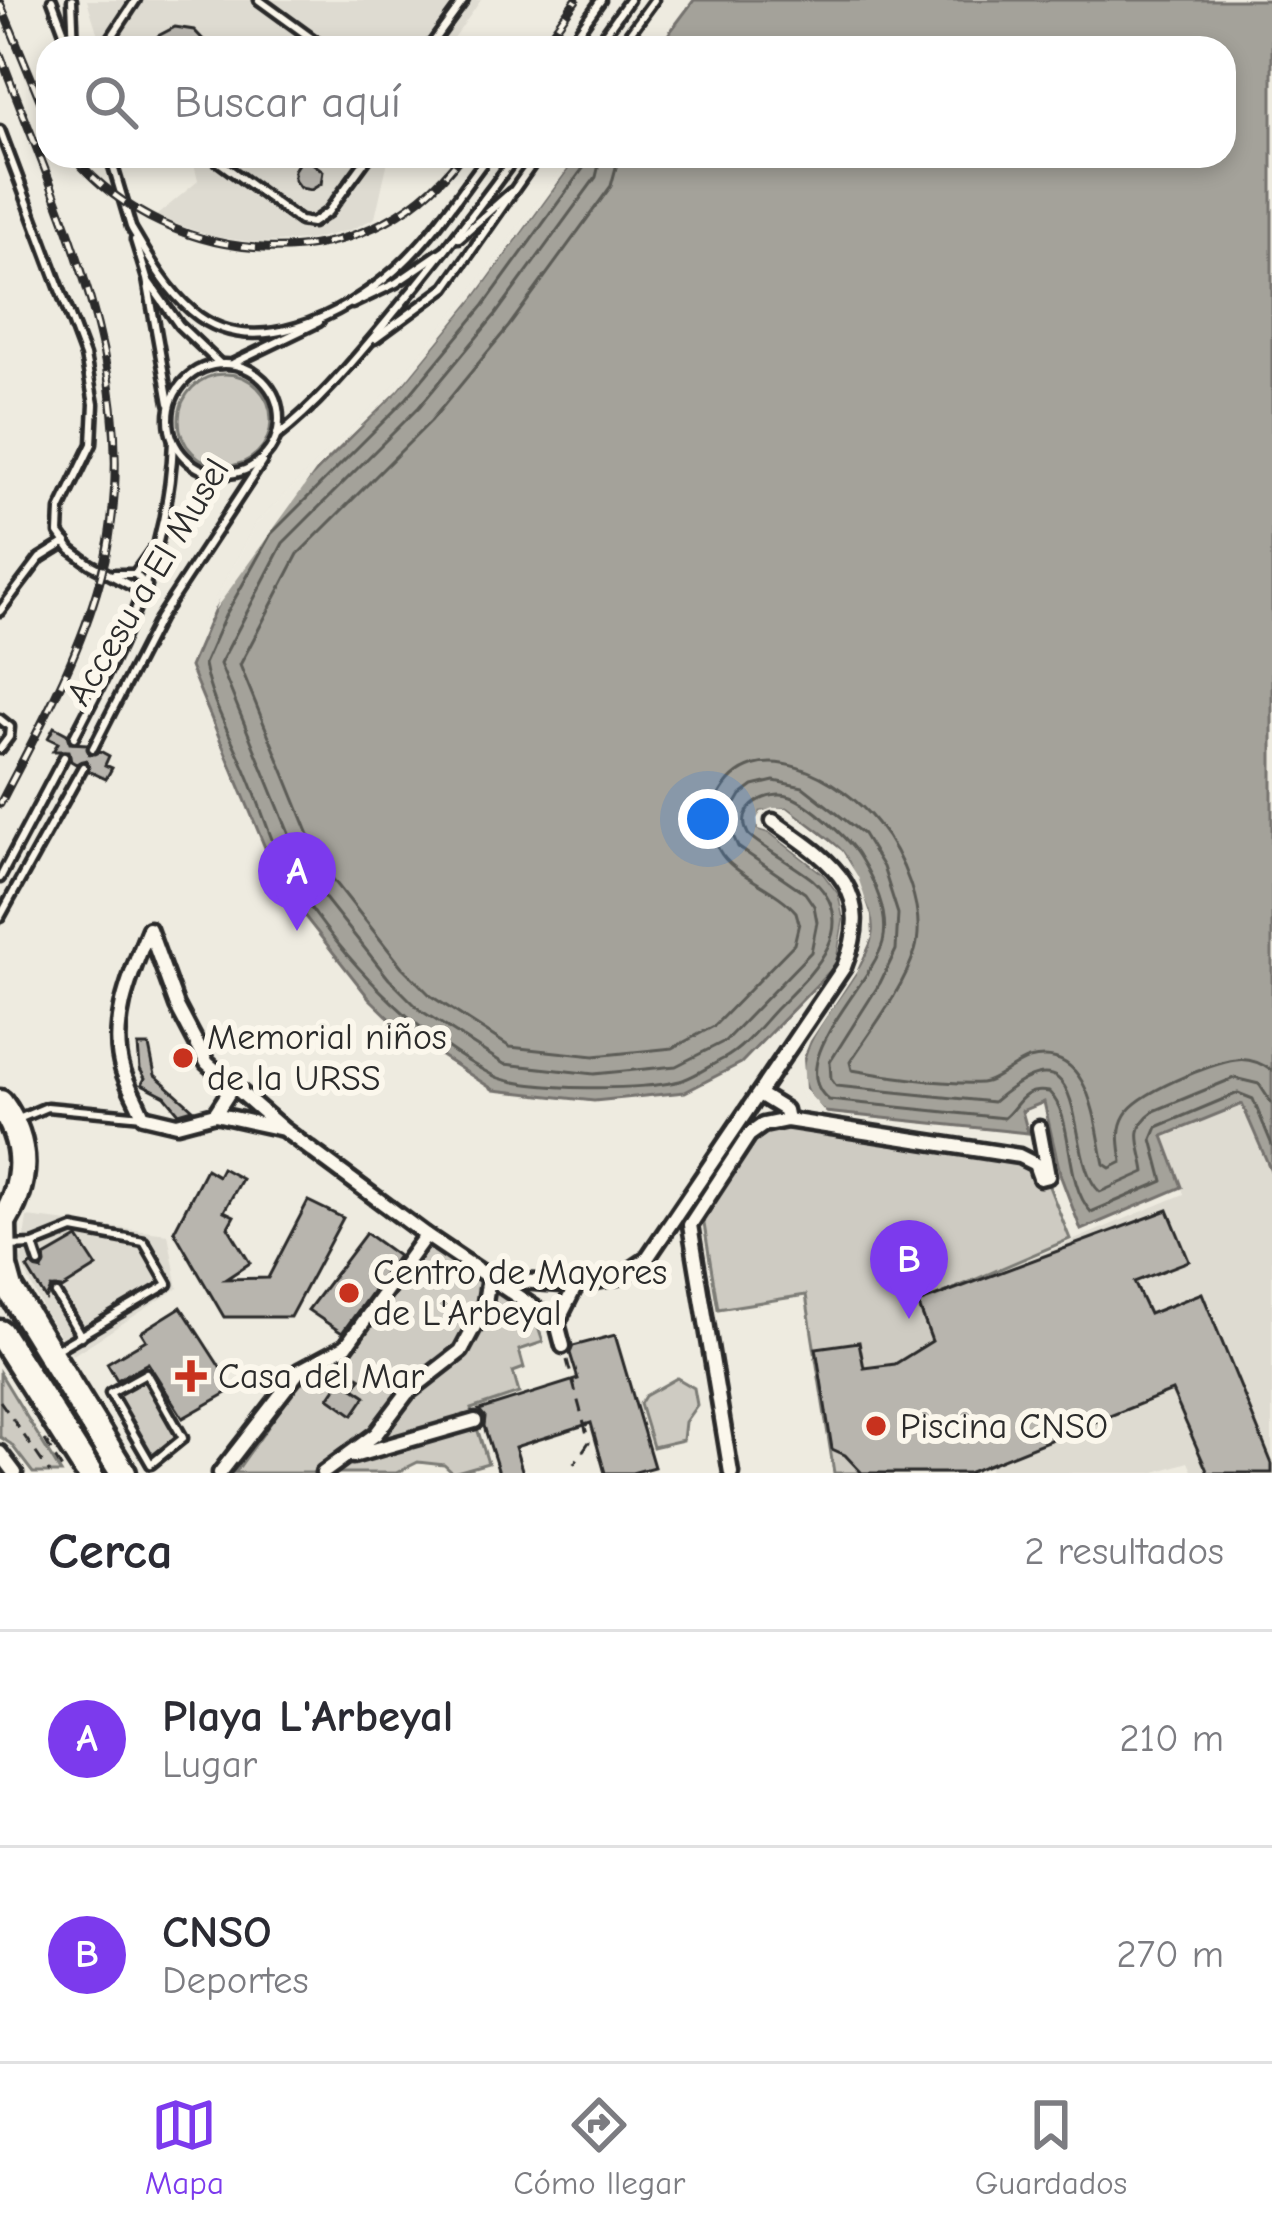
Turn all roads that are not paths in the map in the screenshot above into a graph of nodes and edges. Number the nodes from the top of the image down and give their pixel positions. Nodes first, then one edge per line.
1 (52, 0) edge
2 (72, 0) edge
3 (136, 0) edge
4 (260, 0) edge
5 (464, 0) edge
6 (602, 0) edge
7 (629, 0) edge
8 (654, 0) edge
9 (67, 36) edge
10 (72, 36) edge
11 (111, 36) edge
12 (309, 36) edge
13 (438, 36) edge
14 (576, 36) edge
15 (604, 36) edge
16 (628, 36) edge
17 (0, 130) edge
18 (114, 168) edge
19 (227, 168) edge
20 (360, 168) edge
21 (479, 168) edge
22 (507, 168) edge
23 (529, 168) edge
24 (511, 192) junction
25 (132, 229) junction
26 (450, 246) junction
27 (147, 279) junction
28 (329, 316) junction
29 (367, 344) junction
30 (225, 364) junction
31 (171, 406) junction
32 (277, 436) junction
33 (173, 437) junction
34 (267, 454) junction
35 (158, 540) junction
36 (66, 542) junction
37 (112, 574) junction
38 (135, 574) junction
39 (147, 586) junction
40 (0, 611) edge
41 (0, 719) edge
42 (74, 737) dead end
43 (0, 748) edge
44 (93, 748) dead end
45 (64, 757) dead end
46 (83, 767) dead end
47 (773, 821) dead end
48 (0, 878) edge
49 (0, 917) edge
50 (233, 1086) junction
51 (759, 1094) junction
52 (6, 1112) edge
53 (214, 1114) junction
54 (143, 1116) junction
55 (787, 1120) junction
56 (1039, 1127) dead end
57 (283, 1129) junction
58 (676, 1215) junction
59 (690, 1225) junction
60 (2, 1232) edge
61 (426, 1234) junction
62 (33, 1245) junction
63 (39, 1263) dead end
64 (493, 1279) junction
65 (576, 1285) junction
66 (56, 1294) dead end
67 (557, 1323) junction
68 (0, 1334) edge
69 (81, 1336) junction
70 (563, 1346) road end
71 (49, 1353) junction
72 (475, 1421) dead end
73 (0, 1453) edge
74 (346, 1458) junction
75 (151, 1464) junction
76 (132, 1471) edge
77 (222, 1472) edge
78 (15, 1473) edge
79 (89, 1473) edge
80 (323, 1473) edge
81 (731, 1473) edge

1 - 9 lane
2 - 10 lane
3 - 11 lane
4 - 12 lane
5 - 13 lane
6 - 14 lane
7 - 15 lane
8 - 16 lane
17 - 36 lane
18 - 25 lane
19 - 20 lane
21 - 28 lane
22 - 26 lane
23 - 24 lane
24 - 26 lane
24 - 29 lane
25 - 27 lane
25 - 28 lane
26 - 28 lane
26 - 29 lane
27 - 30 lane
27 - 31 lane, Accesu a El Musel
28 - 30 lane
29 - 32 lane
30 - 31 lane
30 - 32 lane, Accesu a El Musel
31 - 33 lane, Accesu a El Musel
32 - 34 lane, Accesu a El Musel
33 - 34 lane, Accesu a El Musel
33 - 35 lane, Accesu a El Musel
34 - 44 lane, Accesu a El Musel
35 - 38 lane
35 - 39 lane, Accesu a El Musel
36 - 37 lane
36 - 40 lane
37 - 38 lane
37 - 39 lane
38 - 39 lane
39 - 42 lane, Accesu a El Musel
41 - 43 lane
45 - 48 lane
46 - 49 lane
47 - 51 street
50 - 53 street
50 - 54 street
50 - 57 street
51 - 55 street
51 - 58 street
52 - 54 lane
52 - 60 highway
53 - 54 street
53 - 57 street
55 - 56 street
55 - 59 street
57 - 61 street
58 - 59 street
58 - 65 street
59 - 81 street
60 - 62 lane
60 - 71 highway
61 - 64 street
61 - 77 street
62 - 63 lane
62 - 69 lane
64 - 65 street
64 - 67 street
64 - 74 street
65 - 67 street
66 - 69 lane
67 - 70 street
68 - 79 highway
69 - 71 lane
71 - 76 highway
72 - 74 street
73 - 78 street
74 - 80 street
75 - 75 lane
75 - 76 lane

